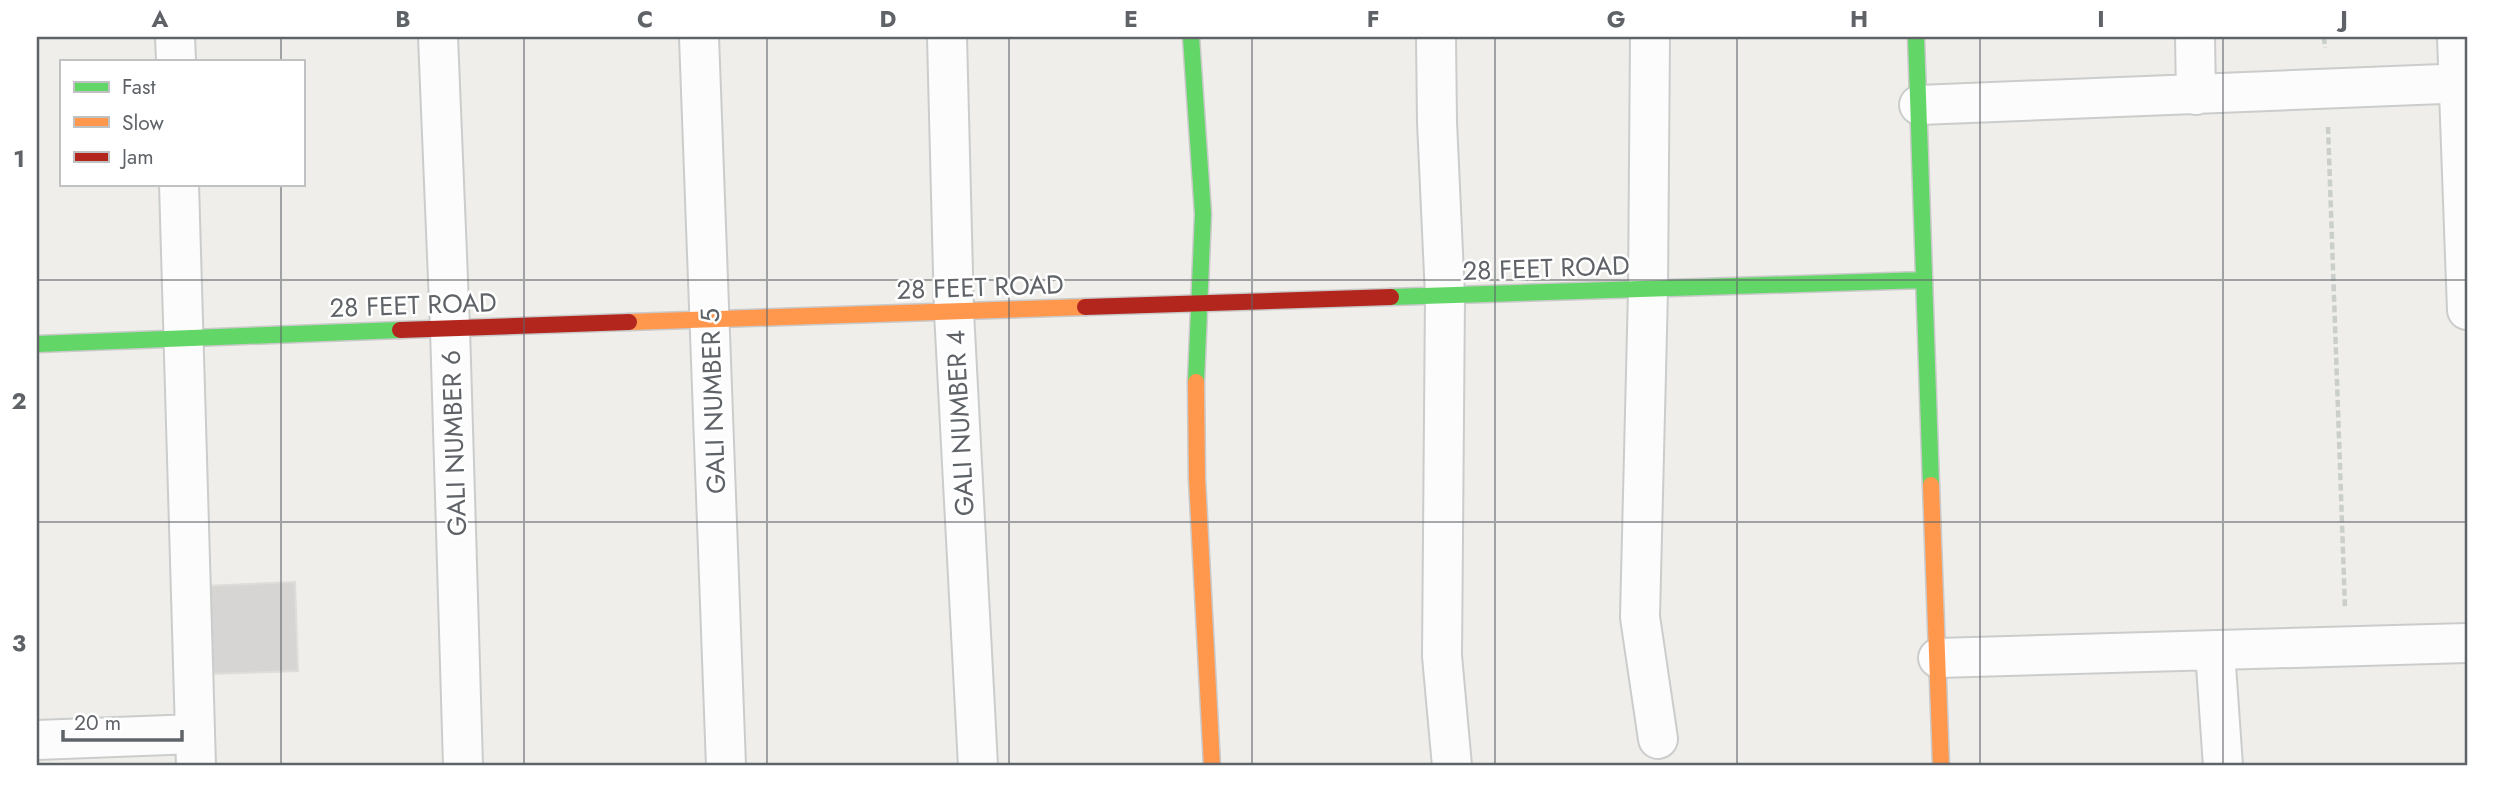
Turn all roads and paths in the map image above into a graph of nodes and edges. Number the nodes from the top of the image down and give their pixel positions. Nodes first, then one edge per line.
1 (175, 37) edge
2 (438, 37) edge
3 (699, 37) edge
4 (947, 37) edge
5 (1191, 37) edge
6 (1436, 37) edge
7 (1650, 37) edge
8 (1916, 37) edge
9 (2195, 37) edge
10 (2324, 37) edge
11 (2457, 37) edge
12 (176, 60) edge
13 (2463, 83) edge
14 (2326, 89) junction
15 (2196, 95) junction
16 (1919, 105) junction
17 (179, 186) edge
18 (1924, 280) junction
19 (1648, 289) junction
20 (1445, 296) junction
21 (1199, 304) junction
22 (2467, 310) edge
23 (954, 312) junction
24 (710, 320) junction
25 (450, 328) junction
26 (182, 337) junction
27 (37, 344) edge
28 (2467, 643) edge
29 (2347, 647) junction
30 (2216, 651) junction
31 (1938, 658) junction
32 (1658, 739) dead end
33 (37, 740) edge
34 (196, 750) edge
35 (463, 766) edge
36 (726, 766) edge
37 (978, 766) edge
38 (1212, 766) edge
39 (1452, 766) edge
40 (1941, 766) edge
41 (2223, 766) edge

1 - 12 street
2 - 25 street, GALI NUMBER 6
3 - 24 street, GALI NUMBER 5
4 - 23 street, GALI NUMBER 4
5 - 21 street
6 - 20 street
7 - 19 street
8 - 16 street
9 - 15 street
10 - 14 path
11 - 13 street
13 - 14 street
13 - 22 street
14 - 15 street
14 - 29 path
15 - 16 street
16 - 18 street
17 - 26 street
18 - 19 street, 28 FEET ROAD
18 - 31 street
19 - 20 street, 28 FEET ROAD
19 - 32 street
20 - 21 street, 28 FEET ROAD
20 - 39 street
21 - 23 street, 28 FEET ROAD
21 - 38 street
23 - 24 street, 28 FEET ROAD
23 - 37 street, GALI NUMBER 4
24 - 25 street, 28 FEET ROAD
24 - 36 street, GALI NUMBER 5
25 - 26 street, 28 FEET ROAD
25 - 35 street, GALI NUMBER 6
26 - 27 street, 28 FEET ROAD
26 - 34 street
28 - 29 street
29 - 30 street
30 - 31 street
30 - 41 street
31 - 40 street
33 - 34 street

